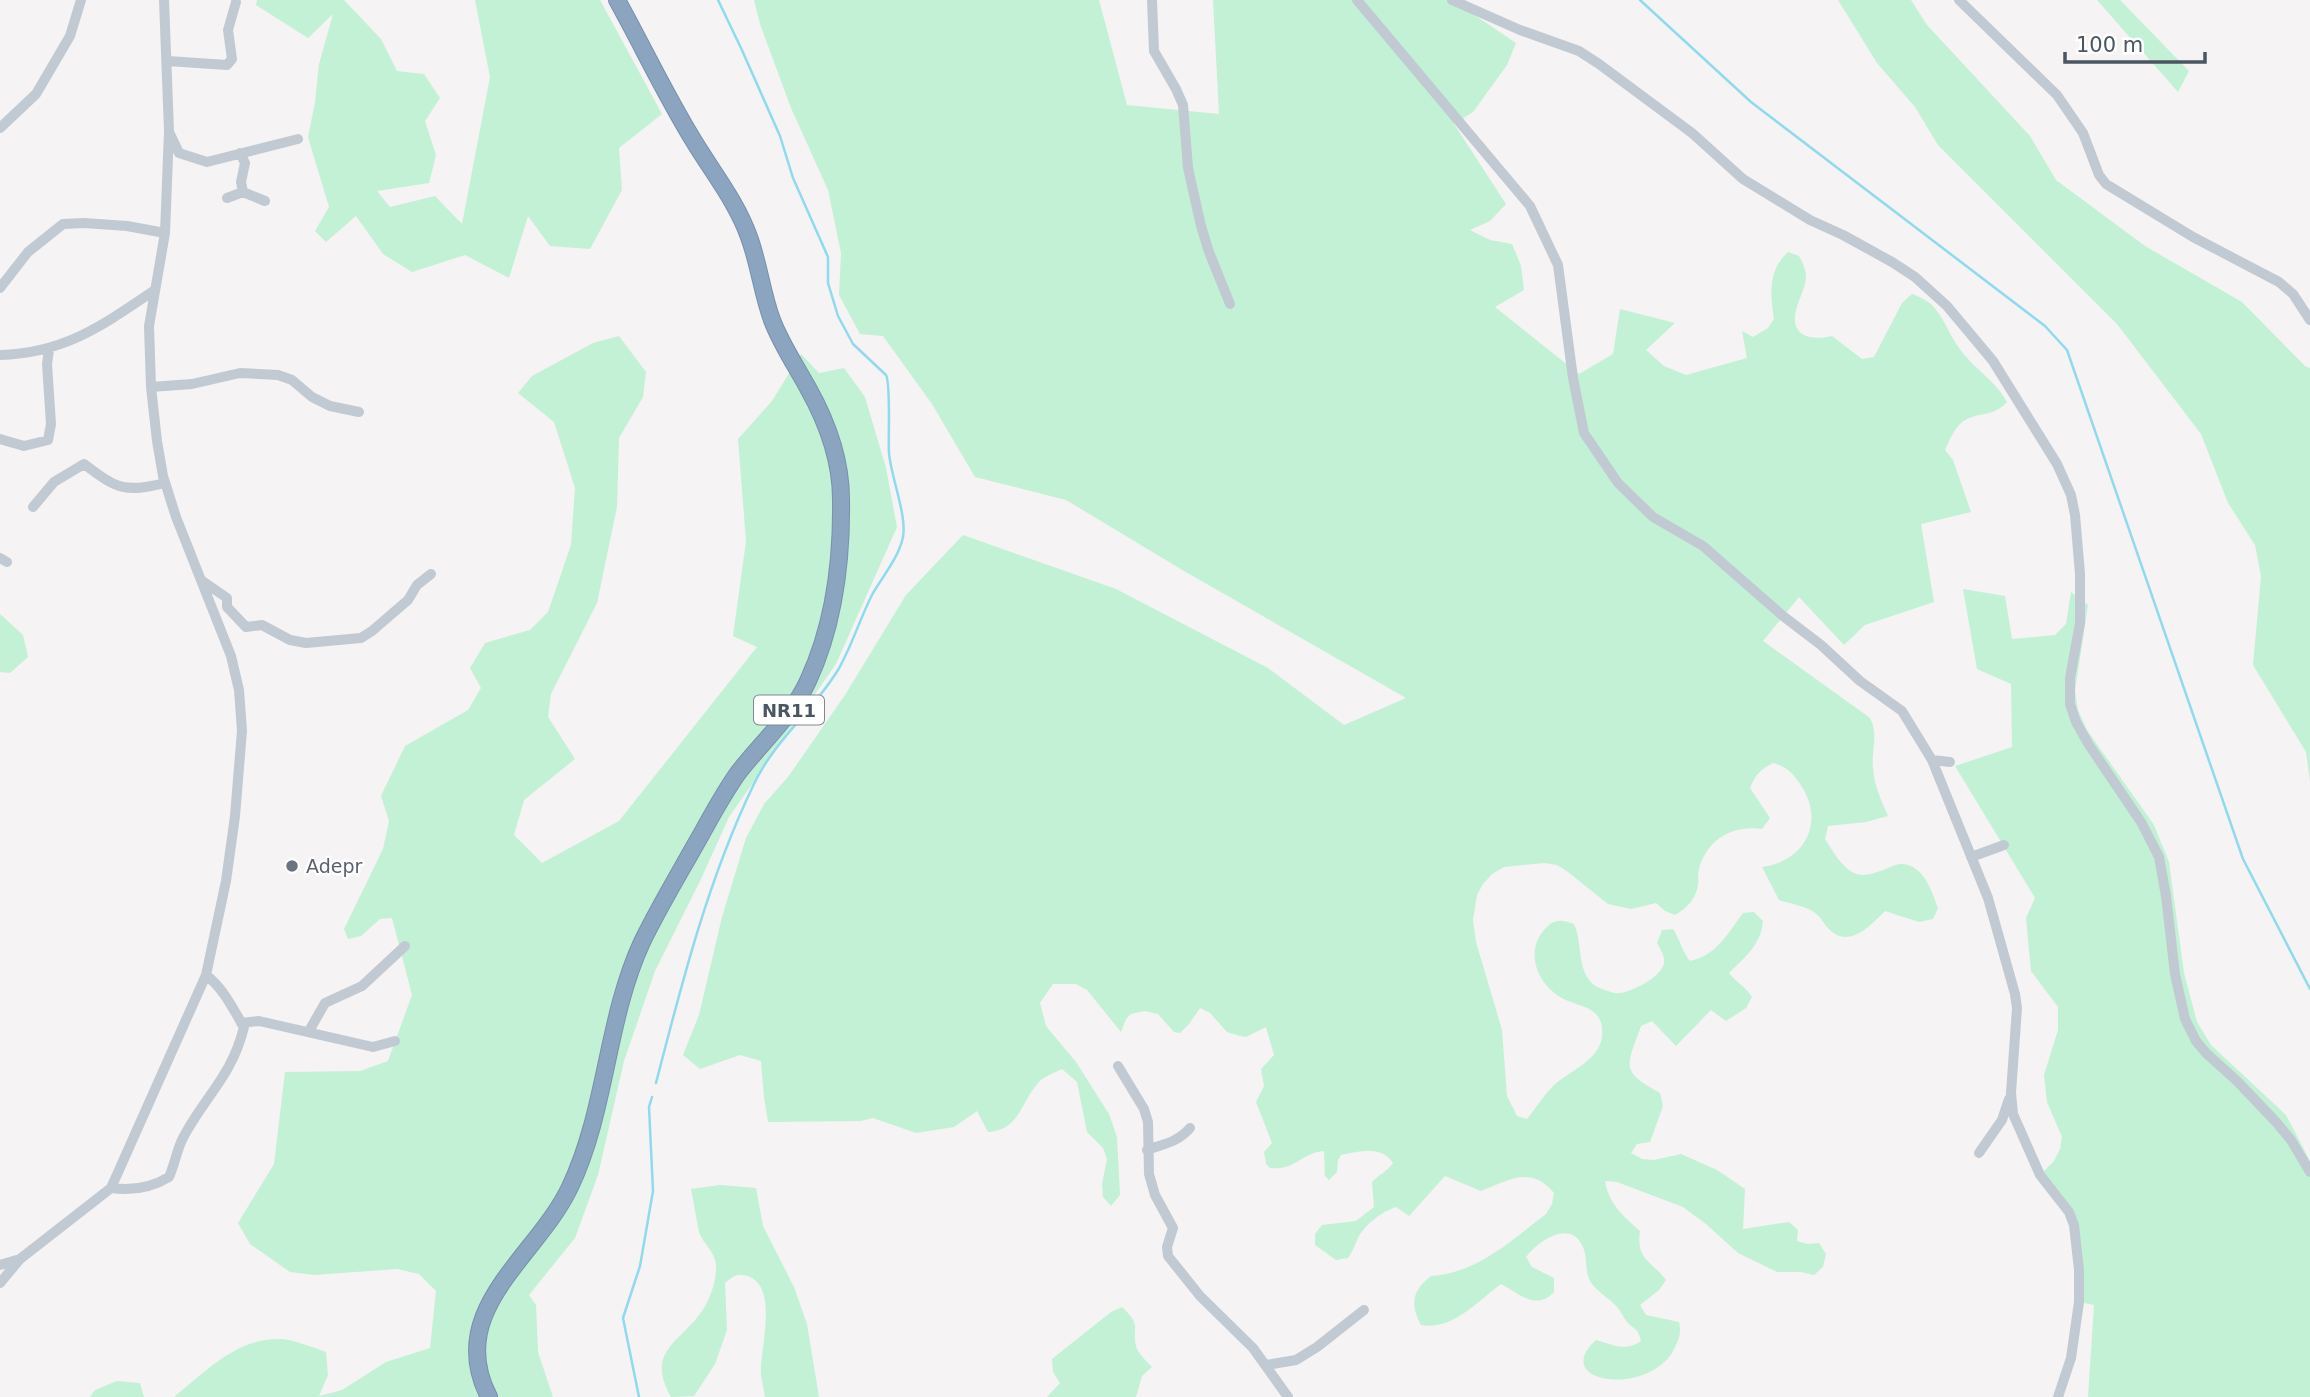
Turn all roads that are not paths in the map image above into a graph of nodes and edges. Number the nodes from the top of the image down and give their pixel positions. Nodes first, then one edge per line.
1 (81, 0) edge
2 (164, 0) edge
3 (617, 0) edge
4 (1152, 0) edge
5 (1357, 0) edge
6 (1452, 0) edge
7 (1959, 0) edge
8 (236, 2) dead end
9 (167, 61) junction
10 (0, 128) edge
11 (169, 131) junction
12 (298, 139) dead end
13 (240, 153) junction
14 (243, 191) junction
15 (228, 198) dead end
16 (265, 201) dead end
17 (165, 233) junction
18 (0, 288) edge
19 (155, 290) junction
20 (1230, 304) dead end
21 (2310, 320) edge
22 (49, 350) junction
23 (0, 355) edge
24 (151, 387) junction
25 (359, 412) dead end
26 (0, 439) edge
27 (165, 483) junction
28 (33, 507) dead end
29 (431, 574) dead end
30 (201, 580) junction
31 (1933, 760) junction
32 (1950, 762) dead end
33 (2004, 845) dead end
34 (1971, 857) junction
35 (405, 946) dead end
36 (206, 975) junction
37 (242, 1023) junction
38 (309, 1031) junction
39 (395, 1041) dead end
40 (1118, 1066) dead end
41 (2011, 1093) junction
42 (1190, 1128) dead end
43 (1147, 1150) junction
44 (1979, 1153) dead end
45 (2310, 1172) edge
46 (111, 1188) junction
47 (20, 1259) junction
48 (0, 1265) edge
49 (0, 1283) edge
50 (1364, 1310) dead end
51 (1266, 1365) junction
52 (489, 1397) edge
53 (1289, 1397) edge
54 (2058, 1397) edge

1 - 10 street
2 - 9 street
3 - 52 highway, NR11
4 - 20 street
5 - 31 street
6 - 45 street
7 - 21 street
8 - 9 street
9 - 11 street
11 - 13 street
11 - 17 street
12 - 13 street
13 - 14 street
14 - 15 street
14 - 16 street
17 - 18 street
17 - 19 street
19 - 22 street
19 - 24 street
22 - 23 street
22 - 26 street
24 - 25 street
24 - 27 street
27 - 28 street
27 - 30 street
29 - 30 street
30 - 36 street
31 - 32 street
31 - 34 street
33 - 34 street
34 - 41 street
35 - 38 street
36 - 37 street
36 - 46 street
37 - 38 street
37 - 46 street
38 - 39 street
40 - 43 street
41 - 44 street
41 - 54 street
42 - 43 street
43 - 51 street
46 - 47 street
47 - 48 street
47 - 49 street
50 - 51 street
51 - 53 street

